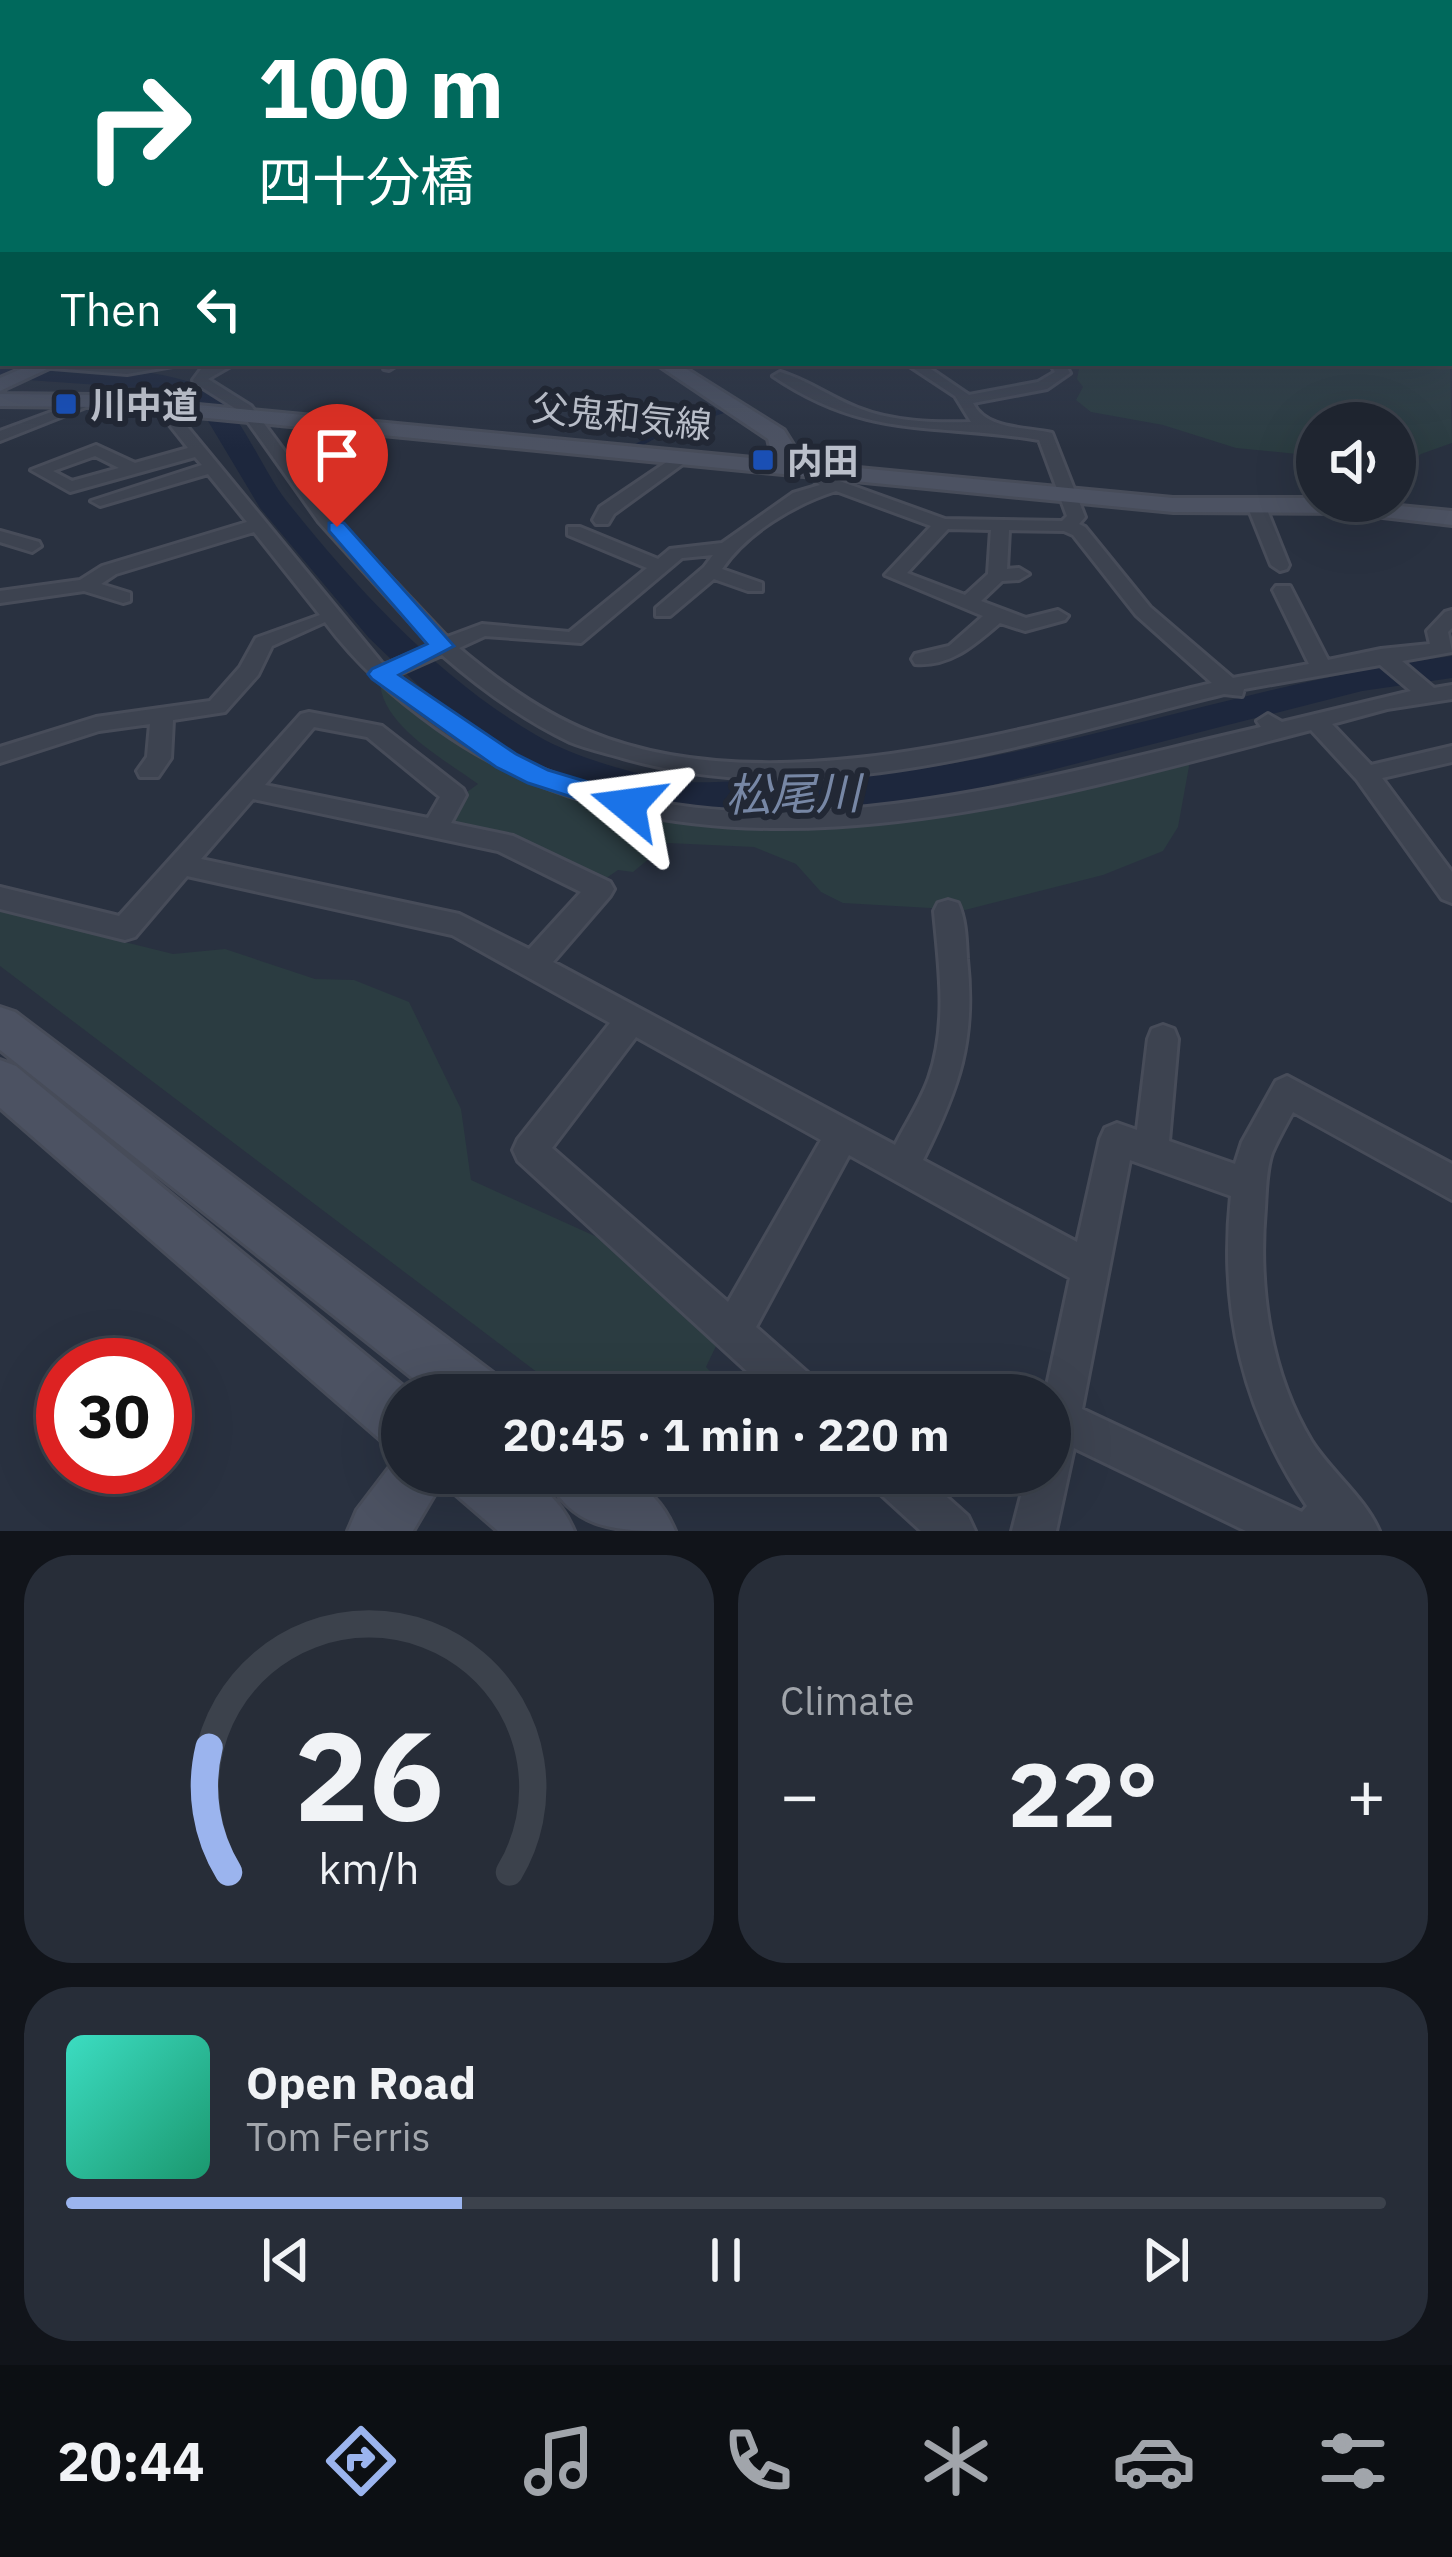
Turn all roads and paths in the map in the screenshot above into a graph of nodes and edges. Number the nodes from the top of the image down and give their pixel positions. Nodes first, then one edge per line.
1 (41, 366) edge
2 (74, 366) edge
3 (159, 366) edge
4 (221, 366) edge
5 (669, 366) edge
6 (795, 366) edge
7 (917, 366) edge
8 (1059, 366) edge
9 (2, 378) edge
10 (964, 400) junction
11 (94, 401) junction
12 (192, 410) junction
13 (245, 415) junction
14 (987, 426) junction
15 (0, 436) edge
16 (200, 450) junction
17 (682, 458) junction
18 (213, 466) junction
19 (792, 468) junction
20 (134, 469) dead end
21 (834, 486) junction
22 (1070, 495) junction
23 (100, 501) dead end
24 (1256, 505) junction
25 (1452, 518) edge
26 (602, 520) dead end
27 (943, 524) junction
28 (257, 525) junction
29 (1000, 526) junction
30 (1067, 526) junction
31 (574, 531) dead end
32 (0, 536) edge
33 (32, 546) dead end
34 (727, 548) junction
35 (1280, 565) dead end
36 (660, 567) junction
37 (711, 571) junction
38 (1019, 574) dead end
39 (997, 575) junction
40 (85, 585) junction
41 (755, 587) dead end
42 (1283, 590) dead end
43 (312, 592) junction
44 (0, 597) edge
45 (123, 597) dead end
46 (968, 603) junction
47 (663, 612) dead end
48 (998, 614) junction
49 (1058, 616) dead end
50 (1452, 616) edge
51 (316, 620) junction
52 (353, 643) junction
53 (1447, 647) edge
54 (438, 648) junction
55 (1383, 656) junction
56 (923, 659) dead end
57 (1321, 667) junction
58 (388, 671) junction
59 (1231, 688) junction
60 (1435, 692) edge
61 (162, 716) junction
62 (1316, 721) junction
63 (1452, 754) edge
64 (0, 755) edge
65 (149, 771) dead end
66 (1366, 774) junction
67 (244, 789) junction
68 (433, 831) junction
69 (182, 865) junction
70 (1452, 892) edge
71 (0, 898) edge
72 (948, 911) dead end
73 (532, 965) junction
74 (630, 1021) junction
75 (0, 1025) edge
76 (1163, 1039) dead end
77 (0, 1080) edge
78 (841, 1136) junction
79 (1151, 1151) junction
80 (901, 1168) junction
81 (1452, 1183) edge
82 (1249, 1186) junction
83 (1090, 1269) junction
84 (732, 1332) junction
85 (448, 1374) edge
86 (779, 1374) edge
87 (1069, 1374) edge
88 (381, 1402) edge
89 (1071, 1425) edge
90 (404, 1494) edge
91 (499, 1494) edge
92 (600, 1494) edge
93 (912, 1494) edge
94 (1043, 1494) edge
95 (1335, 1523) edge
96 (378, 1531) edge
97 (544, 1531) edge
98 (645, 1531) edge
99 (953, 1531) edge
100 (1034, 1531) edge
101 (1293, 1531) edge

1 - 9 main road
2 - 3 street
4 - 13 street
5 - 19 main road
6 - 14 street
7 - 10 street
8 - 10 street
9 - 11 main road, 父鬼和気線
10 - 14 street
11 - 12 main road, 父鬼和気線
11 - 15 street
12 - 13 main road, 父鬼和気線
12 - 16 street
13 - 17 main road, 父鬼和気線
13 - 54 street
14 - 22 street
16 - 18 street
16 - 20 street
17 - 19 main road, 父鬼和気線
17 - 26 street
18 - 23 street
18 - 28 street
19 - 21 street
19 - 22 main road, 父鬼和気線
21 - 27 street
21 - 34 street
22 - 24 main road, 父鬼和気線
22 - 30 street
24 - 25 main road, 父鬼和気線
24 - 35 street
27 - 29 street
27 - 46 street
28 - 40 street
28 - 43 street
29 - 30 street
29 - 39 street
30 - 59 street
31 - 36 street
32 - 33 street
34 - 36 street
34 - 37 street
36 - 54 street
37 - 41 street
37 - 47 street
38 - 39 street
39 - 46 street
40 - 44 street
40 - 45 street
42 - 57 street
43 - 51 street
43 - 52 street
46 - 48 street
48 - 49 street
48 - 56 street
50 - 53 street
51 - 52 street
51 - 61 street
52 - 58 street
53 - 55 street
54 - 58 street
54 - 59 street
55 - 57 street
55 - 60 street
57 - 59 street
58 - 62 street
60 - 62 street
61 - 64 street
61 - 65 street
62 - 66 street
63 - 66 street
66 - 70 street
67 - 68 street
67 - 68 street
67 - 69 street
68 - 73 street
69 - 71 street
69 - 73 street
72 - 80 street
73 - 74 street
74 - 78 street
74 - 84 street
75 - 85 main road
76 - 79 street
77 - 88 main road
78 - 80 street
78 - 84 street
79 - 82 street
79 - 83 street
80 - 83 street
81 - 82 street
82 - 95 street
83 - 87 street
84 - 86 street
89 - 101 street
90 - 96 main road
91 - 97 main road
92 - 98 main road
93 - 99 street
94 - 100 street

